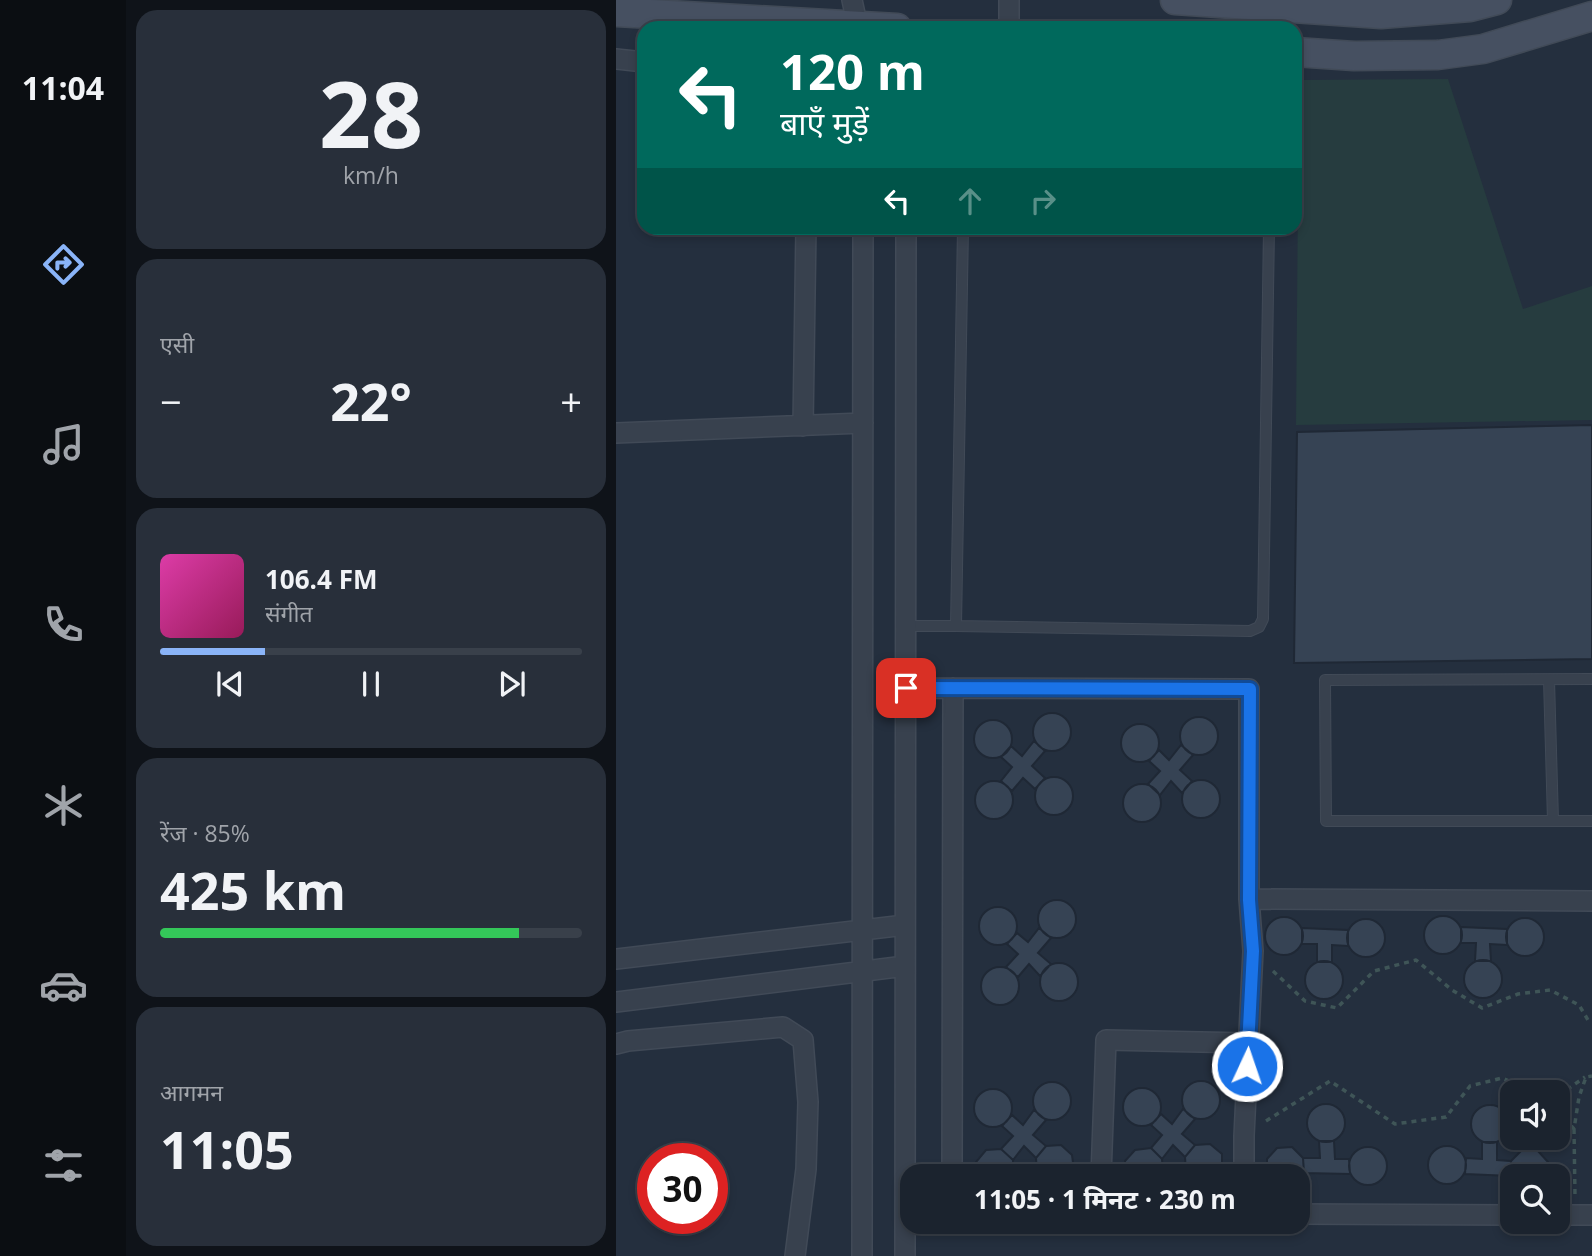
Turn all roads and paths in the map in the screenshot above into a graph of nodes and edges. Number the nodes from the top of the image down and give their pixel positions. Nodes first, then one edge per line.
1 (1009, 0) edge
2 (1175, 0) edge
3 (1497, 0) edge
4 (1338, 5) edge
5 (616, 12) edge
6 (1592, 16) edge
7 (856, 18) edge
8 (1009, 21) edge
9 (1302, 52) edge
10 (616, 60) edge
11 (637, 62) edge
12 (806, 235) edge
13 (863, 235) edge
14 (906, 235) edge
15 (963, 235) edge
16 (1269, 235) edge
17 (863, 423) junction
18 (803, 426) junction
19 (616, 433) edge
20 (906, 626) junction
21 (957, 626) junction
22 (1592, 679) edge
23 (1549, 680) junction
24 (906, 688) junction
25 (953, 688) junction
26 (1553, 821) junction
27 (1592, 821) edge
28 (1249, 900) junction
29 (1592, 901) edge
30 (905, 925) junction
31 (862, 930) junction
32 (1253, 951) junction
33 (616, 960) edge
34 (905, 966) junction
35 (862, 971) junction
36 (616, 1002) edge
37 (1592, 1021) edge
38 (1248, 1043) junction
39 (616, 1044) edge
40 (1592, 1076) edge
41 (1586, 1077) junction
42 (1507, 1080) edge
43 (1570, 1088) edge
44 (1570, 1124) edge
45 (1574, 1129) junction
46 (1244, 1136) junction
47 (908, 1164) edge
48 (953, 1164) edge
49 (1102, 1164) edge
50 (1244, 1164) edge
51 (1310, 1214) edge
52 (1500, 1215) edge
53 (1575, 1215) edge
54 (907, 1234) edge
55 (795, 1256) edge
56 (862, 1256) edge
57 (905, 1256) edge

1 - 8 street
2 - 4 street
3 - 4 street
5 - 7 street
6 - 9 street
10 - 11 street
12 - 18 street
13 - 17 street
14 - 20 street
15 - 21 lane
16 - 21 lane
17 - 18 street
17 - 31 street
18 - 19 street
20 - 21 lane
20 - 24 street
22 - 23 lane
23 - 26 lane
23 - 26 lane
24 - 25 street
24 - 30 street
25 - 28 street
25 - 48 street
26 - 27 lane
28 - 29 street
28 - 32 street
30 - 31 street
30 - 34 street
31 - 33 street
31 - 35 street
32 - 37 path
32 - 38 street
34 - 35 street
34 - 47 street
35 - 36 street
35 - 56 street
38 - 46 street
38 - 49 street
39 - 55 street
40 - 41 path
41 - 43 path
41 - 45 path
42 - 46 path
44 - 45 path
45 - 53 path
46 - 50 street
51 - 52 street
54 - 57 street

